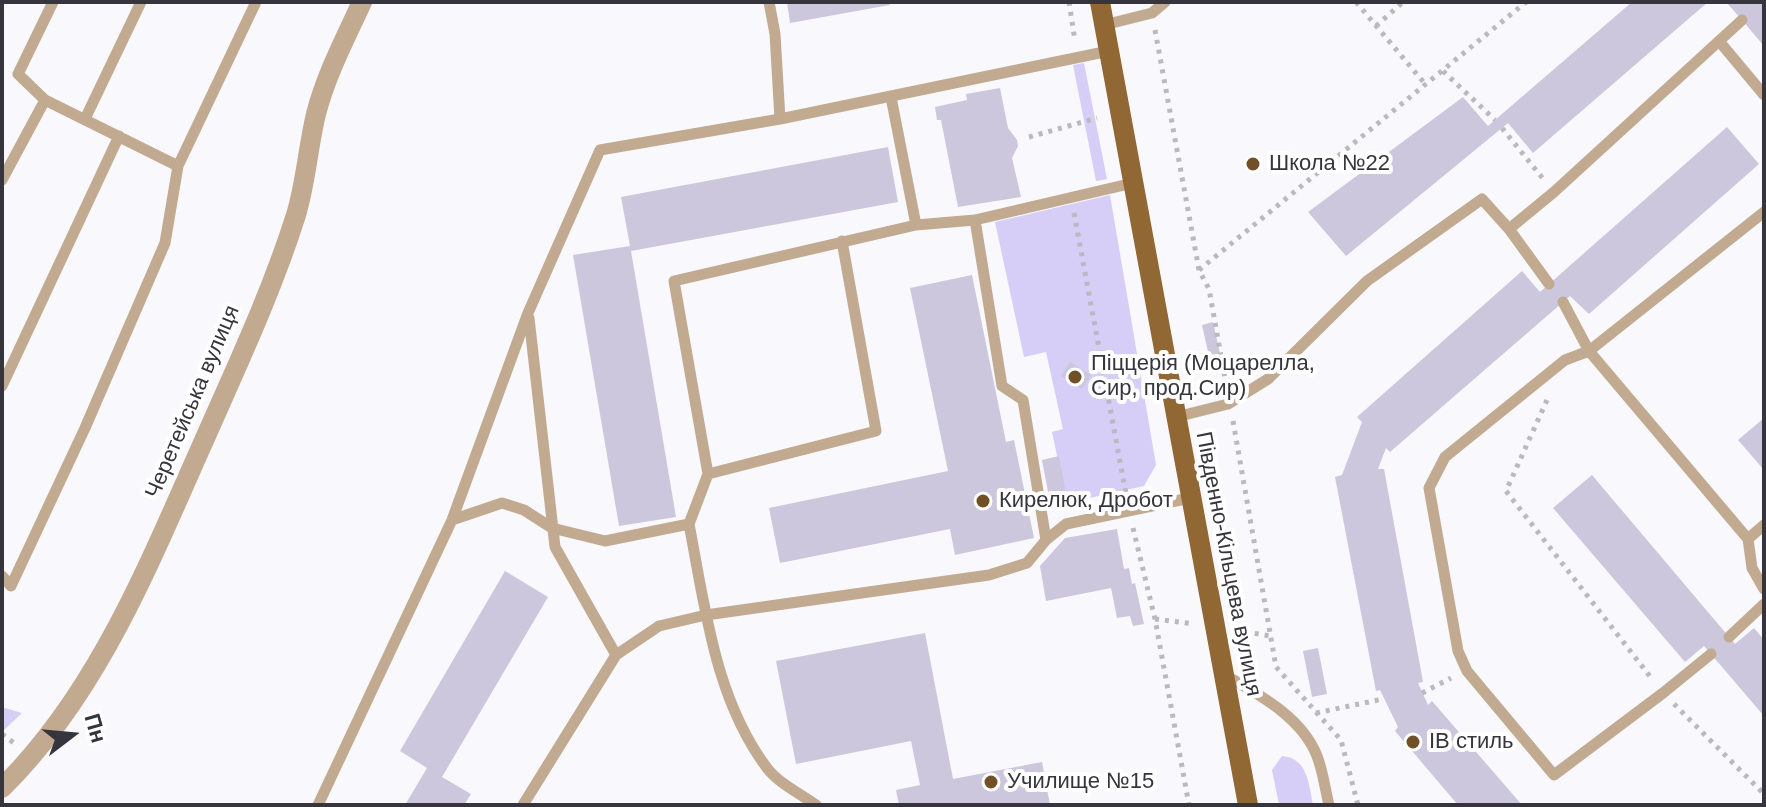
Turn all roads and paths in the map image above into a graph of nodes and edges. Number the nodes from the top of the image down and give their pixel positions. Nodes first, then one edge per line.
1 (53, 2) edge
2 (141, 2) edge
3 (256, 2) edge
4 (362, 2) edge
5 (769, 2) edge
6 (1069, 2) edge
7 (1100, 2) edge
8 (1165, 2) edge
9 (1356, 2) edge
10 (1403, 2) edge
11 (1526, 2) edge
12 (1742, 20) dead end
13 (1104, 25) junction
14 (1376, 26) junction
15 (1719, 41) junction
16 (1109, 51) junction
17 (1077, 58) junction
18 (1443, 71) junction
19 (1426, 85) junction
20 (1764, 95) edge
21 (891, 97) junction
22 (45, 100) junction
23 (1097, 118) dead end
24 (85, 119) junction
25 (780, 119) junction
26 (1495, 120) dead end
27 (1502, 128) dead end
28 (119, 136) junction
29 (1029, 137) dead end
30 (178, 166) junction
31 (2, 180) edge
32 (1133, 183) junction
33 (1554, 192) junction
34 (1764, 212) edge
35 (975, 220) junction
36 (916, 225) junction
37 (1509, 229) junction
38 (842, 241) junction
39 (1199, 270) dead end
40 (1549, 284) dead end
41 (1563, 302) dead end
42 (528, 313) junction
43 (1589, 351) junction
44 (1565, 360) junction
45 (2, 386) edge
46 (1176, 417) junction
47 (708, 474) junction
48 (1190, 498) junction
49 (452, 520) junction
50 (689, 524) junction
51 (1764, 525) edge
52 (552, 528) junction
53 (1748, 539) junction
54 (1046, 540) junction
55 (2, 576) edge
56 (1764, 589) edge
57 (1764, 604) edge
58 (706, 615) junction
59 (1729, 637) dead end
60 (1711, 654) dead end
61 (616, 655) junction
62 (1467, 671) junction
63 (1224, 675) junction
64 (1422, 693) dead end
65 (1663, 693) junction
66 (1383, 699) dead end
67 (1316, 713) dead end
68 (2, 788) edge
69 (1764, 794) edge
70 (318, 805) edge
71 (523, 805) edge
72 (816, 805) edge
73 (1248, 805) edge
74 (1329, 805) edge

1 - 22 lane
2 - 24 lane
3 - 30 lane
4 - 68 street, Черетейська вулиця
5 - 25 lane
6 - 17 path
7 - 13 main road, Південно-Кільцева вулиця
8 - 13 lane
9 - 14 path
10 - 14 path
11 - 18 path
12 - 15 lane
13 - 16 main road, Південно-Кільцева вулиця
14 - 19 path
15 - 20 lane
15 - 33 lane
16 - 17 lane
16 - 32 main road, Південно-Кільцева вулиця
17 - 21 lane
18 - 19 path
18 - 26 path
19 - 39 path
21 - 25 lane
21 - 36 lane
22 - 24 lane
22 - 31 lane
23 - 29 path
24 - 28 lane
25 - 42 lane
27 - 33 path
28 - 30 lane
28 - 45 lane
30 - 55 lane
32 - 35 lane
32 - 46 main road, Південно-Кільцева вулиця
33 - 37 lane
34 - 43 lane
35 - 36 lane
35 - 54 lane
36 - 38 lane
37 - 40 lane
37 - 46 lane
38 - 47 lane
38 - 47 lane
41 - 43 lane
42 - 49 lane
42 - 52 lane
43 - 44 lane
43 - 53 lane
44 - 62 lane
44 - 65 path
46 - 48 main road, Південно-Кільцева вулиця
47 - 50 lane
48 - 54 lane
48 - 63 main road, Південно-Кільцева вулиця
49 - 52 lane
49 - 70 lane
50 - 52 lane
50 - 58 lane
51 - 53 lane
52 - 61 lane
53 - 56 lane
54 - 58 lane
57 - 59 lane
58 - 61 lane
58 - 72 lane
60 - 65 lane
61 - 71 lane
62 - 64 path
62 - 65 lane
63 - 73 main road, Південно-Кільцева вулиця
63 - 74 lane
65 - 69 path
66 - 67 path

